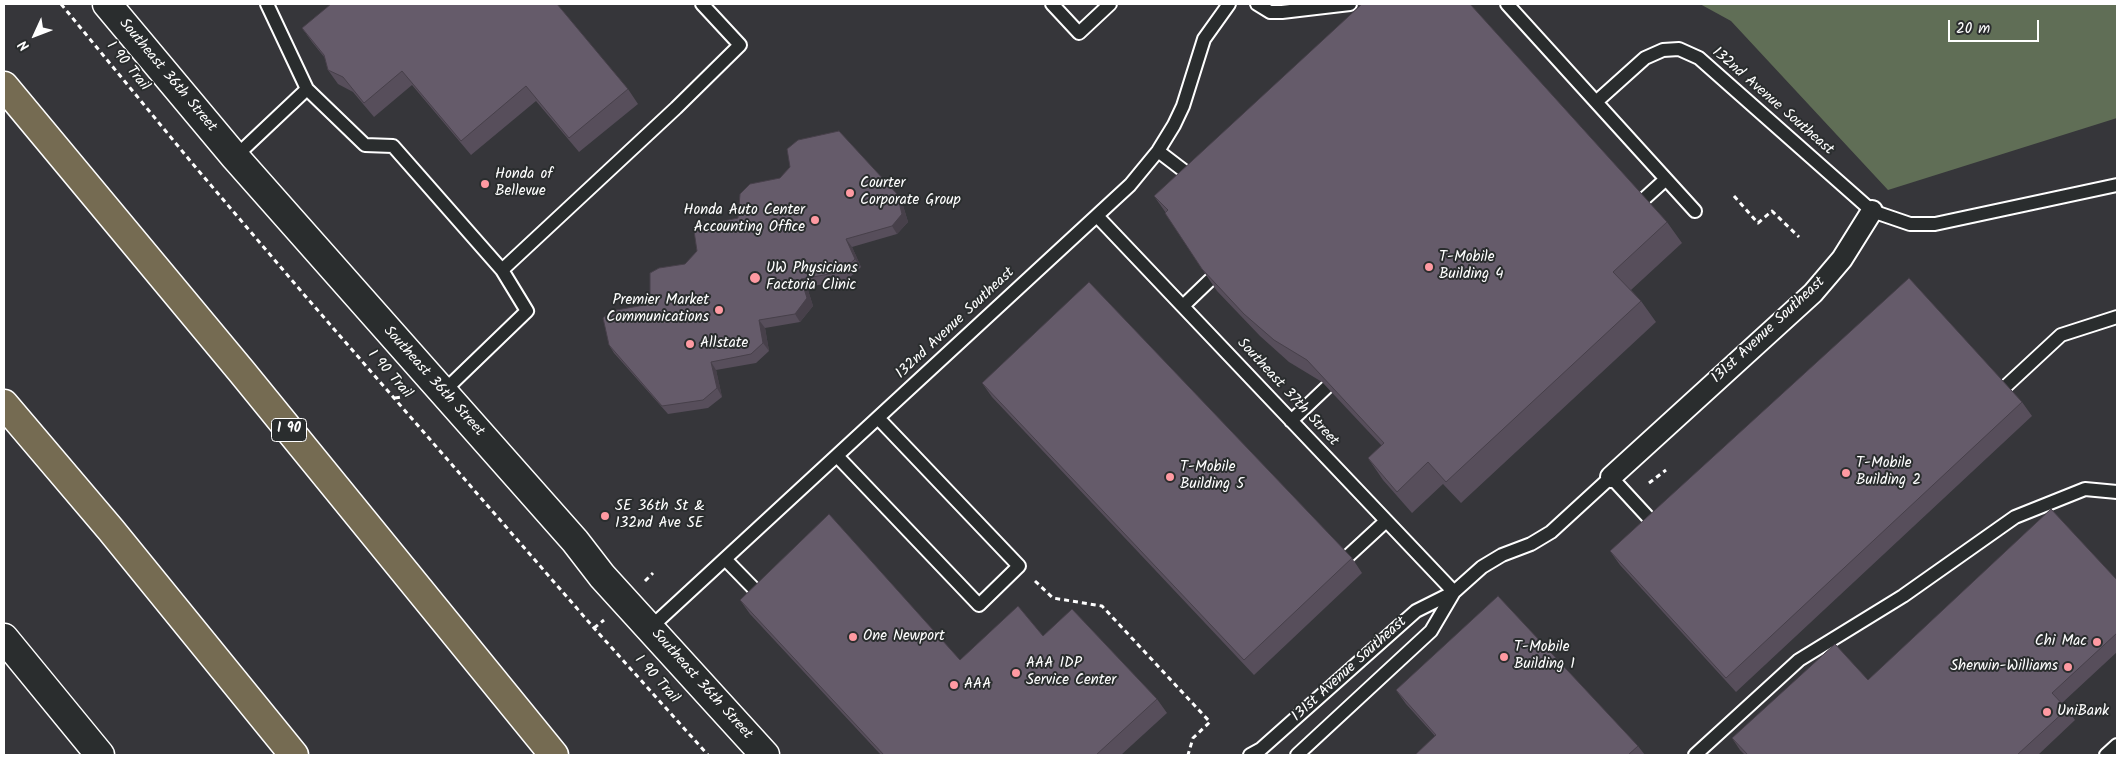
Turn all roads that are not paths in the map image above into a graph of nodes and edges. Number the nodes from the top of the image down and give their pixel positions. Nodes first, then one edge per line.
1 (107, 4) edge
2 (268, 4) edge
3 (702, 4) edge
4 (1052, 4) edge
5 (1110, 4) edge
6 (1229, 4) edge
7 (1256, 4) edge
8 (1350, 4) edge
9 (1507, 4) edge
10 (4, 86) edge
11 (307, 89) junction
12 (1596, 102) junction
13 (1158, 151) junction
14 (235, 157) junction
15 (1666, 179) junction
16 (2117, 185) edge
17 (1203, 186) edge
18 (1695, 211) dead end
19 (1872, 211) junction
20 (1628, 214) edge
21 (1097, 216) junction
22 (502, 270) junction
23 (1210, 280) edge
24 (1183, 306) junction
25 (2117, 317) edge
26 (2005, 386) edge
27 (1327, 387) edge
28 (443, 392) junction
29 (4, 404) edge
30 (878, 418) junction
31 (1291, 421) junction
32 (838, 456) junction
33 (1611, 477) junction
34 (2117, 492) edge
35 (1386, 521) junction
36 (1659, 529) edge
37 (1347, 558) edge
38 (726, 559) junction
39 (1454, 592) junction
40 (765, 600) edge
41 (649, 629) junction
42 (4, 638) edge
43 (2117, 745) edge
44 (100, 755) edge
45 (294, 755) edge
46 (554, 755) edge
47 (765, 755) edge
48 (1250, 755) edge
49 (1297, 755) edge
50 (1695, 755) edge
51 (2106, 755) edge

1 - 14 main road, Southeast 36th Street
2 - 11 lane
3 - 22 lane
4 - 5 lane
6 - 13 lane, 132nd Avenue Southeast
7 - 8 lane
9 - 12 lane
10 - 46 highway, I 90
11 - 14 lane
11 - 22 lane
12 - 15 lane
12 - 19 lane, 132nd Avenue Southeast
13 - 17 lane
13 - 21 lane, 132nd Avenue Southeast
14 - 28 main road, Southeast 36th Street
15 - 18 lane
15 - 20 lane
16 - 19 lane
19 - 33 street, 131st Avenue Southeast
21 - 24 lane, Southeast 37th Street
21 - 30 lane, 132nd Avenue Southeast
22 - 28 lane
23 - 24 lane
24 - 31 lane, Southeast 37th Street
25 - 26 lane
27 - 31 lane
28 - 41 main road, Southeast 36th Street
29 - 45 highway
30 - 32 lane, 132nd Avenue Southeast
30 - 32 lane
31 - 35 lane, Southeast 37th Street
32 - 38 lane, 132nd Avenue Southeast
33 - 36 lane
33 - 39 lane, 131st Avenue Southeast
34 - 50 lane
35 - 37 lane
35 - 39 lane, Southeast 37th Street
38 - 40 lane
38 - 41 lane, 132nd Avenue Southeast
39 - 48 lane, 131st Avenue Southeast
39 - 49 lane, 131st Avenue Southeast
41 - 47 main road, Southeast 36th Street
42 - 44 main road
43 - 51 lane

